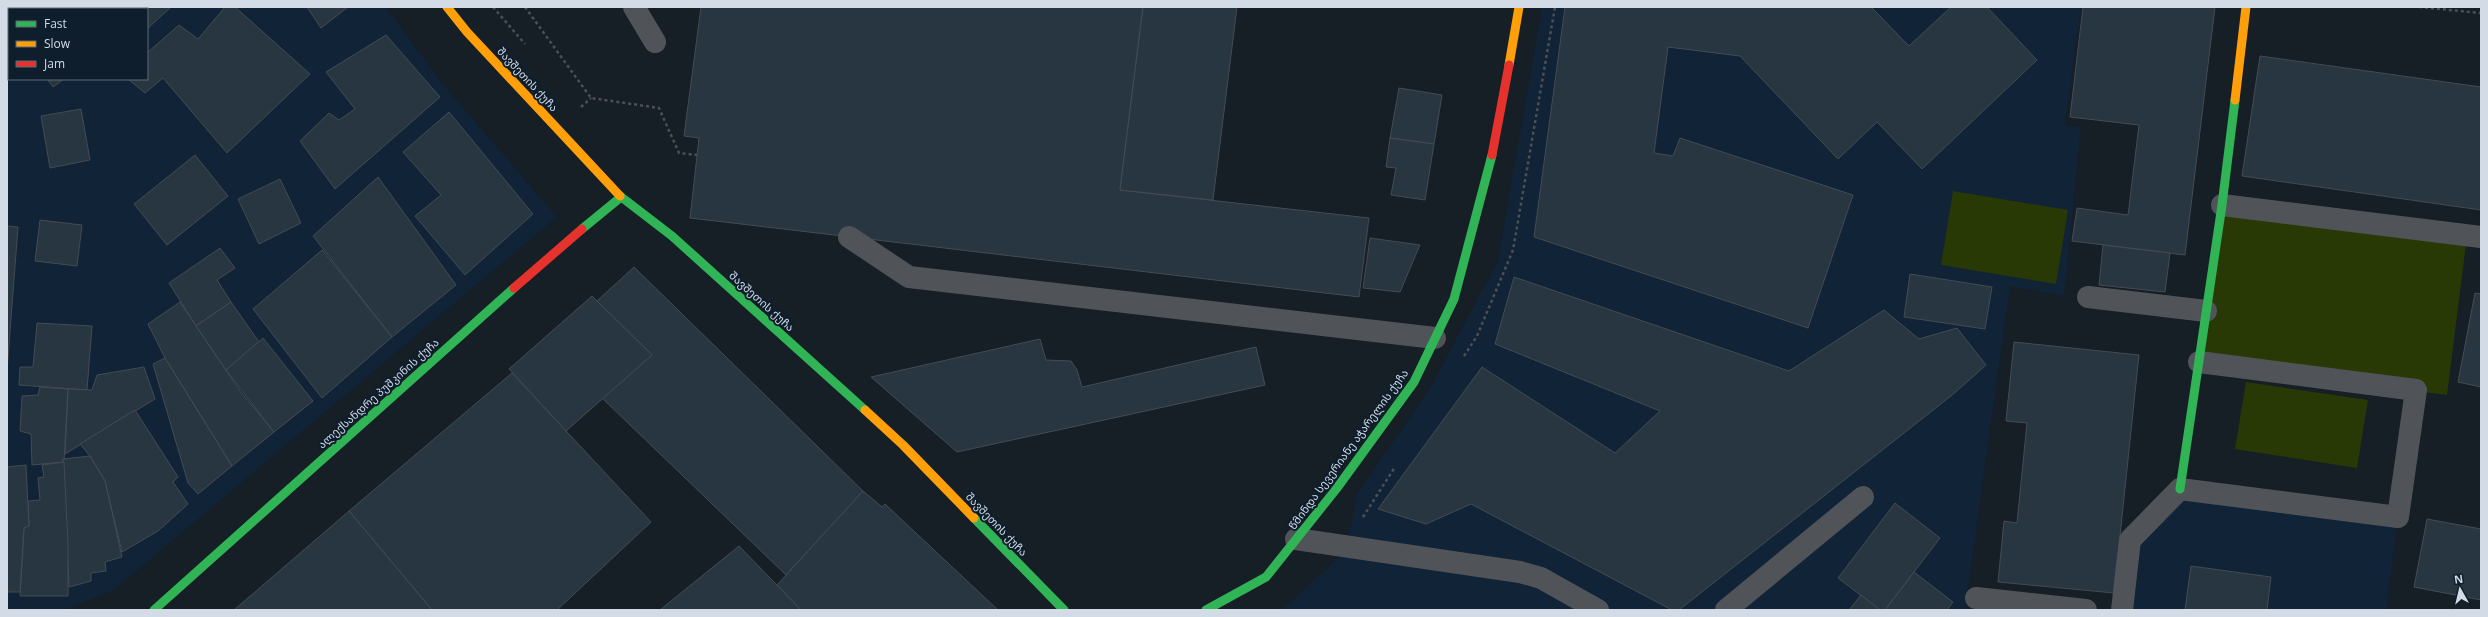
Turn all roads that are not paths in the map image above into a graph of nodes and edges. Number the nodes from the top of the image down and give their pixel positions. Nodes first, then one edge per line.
1 (447, 7) edge
2 (634, 7) edge
3 (1519, 7) edge
4 (2246, 7) edge
5 (655, 42) dead end
6 (621, 197) junction
7 (2222, 205) junction
8 (849, 237) dead end
9 (2481, 237) edge
10 (2088, 297) dead end
11 (2206, 312) junction
12 (1435, 338) junction
13 (2199, 362) junction
14 (2180, 489) junction
15 (1863, 497) dead end
16 (1296, 539) junction
17 (1976, 598) dead end
18 (154, 610) edge
19 (1064, 610) edge
20 (1206, 610) edge
21 (1598, 610) edge
22 (1726, 610) edge
23 (2086, 610) edge
24 (2122, 610) edge

1 - 6 main road, შავშეთის ქუჩა
2 - 5 lane
3 - 12 main road, წმინდა სევერიანე აჭარელის ქუჩა
4 - 7 main road
6 - 18 main road, ალექსანდრე პუშკინის ქუჩა
6 - 19 main road, შავშეთის ქუჩა
7 - 9 lane
7 - 11 main road
8 - 12 lane
10 - 11 lane
11 - 13 main road
12 - 16 main road, წმინდა სევერიანე აჭარელის ქუჩა
13 - 14 main road
13 - 14 lane
14 - 24 lane
15 - 22 lane
16 - 20 main road, წმინდა სევერიანე აჭარელის ქუჩა
16 - 21 lane
17 - 23 lane

